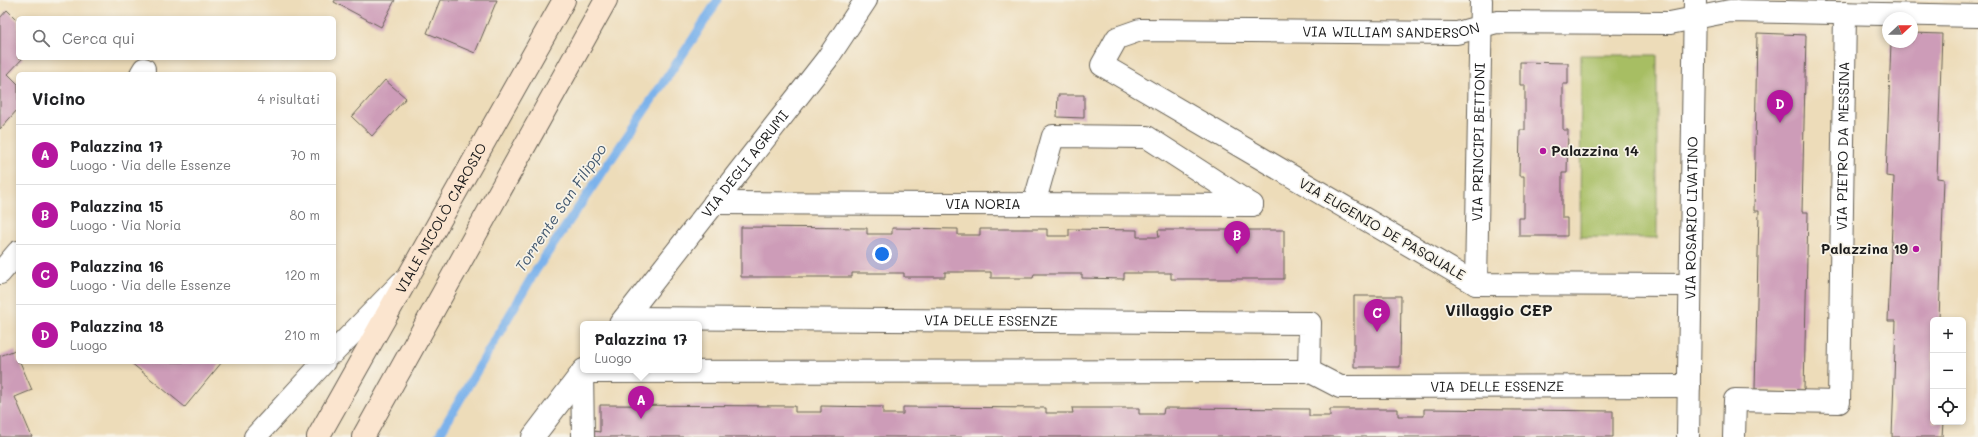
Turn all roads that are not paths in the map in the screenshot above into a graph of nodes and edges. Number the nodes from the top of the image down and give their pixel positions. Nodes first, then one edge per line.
1 (564, 0) edge
2 (606, 0) edge
3 (866, 0) edge
4 (1481, 0) edge
5 (1695, 9) edge
6 (1845, 13) junction
7 (1978, 16) edge
8 (1480, 27) junction
9 (1102, 64) joint
10 (714, 203) junction
11 (1034, 204) junction
12 (16, 254) edge
13 (412, 272) junction
14 (0, 273) edge
15 (1476, 284) junction
16 (1690, 285) junction
17 (622, 321) edge
18 (702, 321) edge
19 (336, 350) edge
20 (322, 364) edge
21 (702, 371) edge
22 (1309, 371) junction
23 (581, 373) edge
24 (583, 373) edge
25 (1689, 386) junction
26 (255, 437) edge
27 (318, 437) edge
28 (363, 437) edge
29 (532, 437) edge
30 (583, 437) edge
31 (1688, 437) edge
32 (1734, 437) edge

1 - 13 main road, VIALE NICOLÒ CAROSIO
2 - 28 main road
3 - 10 street, VIA DEGLI AGRUMI
4 - 8 street, VIA PRINCIPI BETTONI
5 - 6 street, VIA WILLIAM SANDERSON
5 - 8 street, VIA WILLIAM SANDERSON
5 - 16 street, VIA ROSARIO LIVATINO
6 - 7 street, VIA WILLIAM SANDERSON
6 - 32 street, VIA PIETRO DA MESSINA
8 - 9 street, VIA WILLIAM SANDERSON
8 - 15 street, VIA PRINCIPI BETTONI
9 - 15 street, VIA EUGENIO DE PASQUALE
10 - 11 street, VIA NORIA
10 - 17 street, VIA DEGLI AGRUMI
11 - 11 street, VIA NORIA
12 - 14 street
13 - 19 street
13 - 27 main road, VIALE NICOLÒ CAROSIO
15 - 16 street, VIA EUGENIO DE PASQUALE
16 - 25 street, VIA ROSARIO LIVATINO
18 - 22 street, VIA DELLE ESSENZE
20 - 26 street
21 - 22 street, VIA DELLE ESSENZE
22 - 25 street, VIA DELLE ESSENZE
23 - 29 street
24 - 30 street
25 - 31 street, VIA ROSARIO LIVATINO

